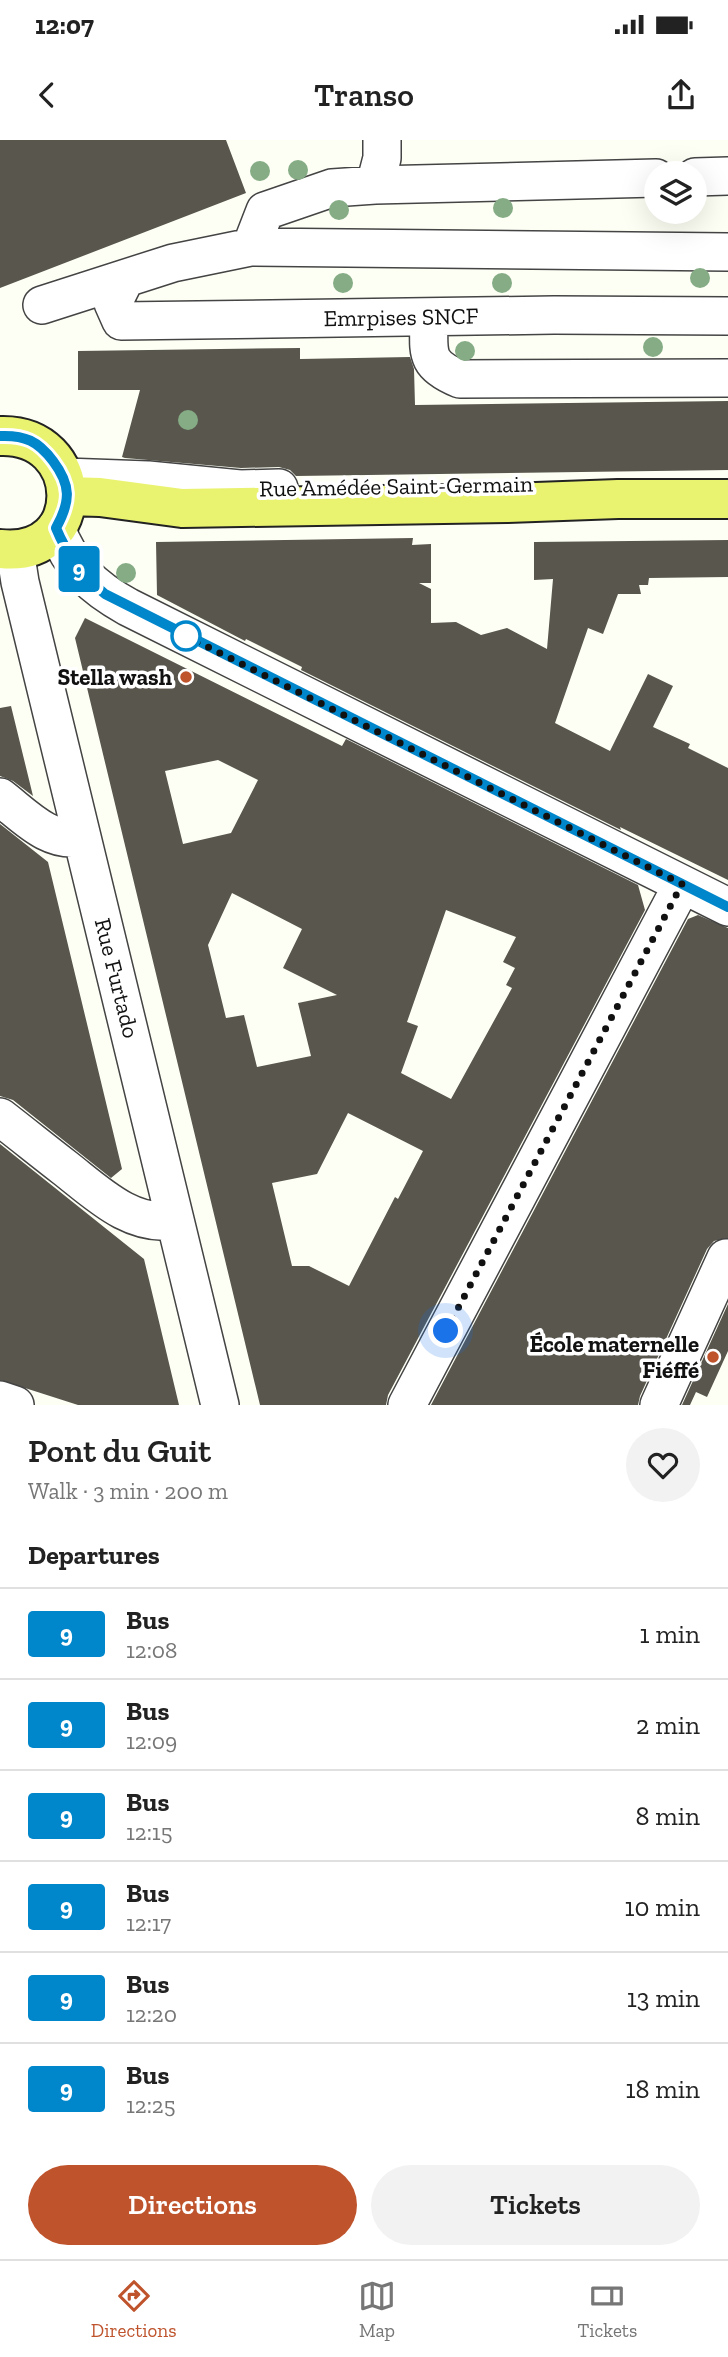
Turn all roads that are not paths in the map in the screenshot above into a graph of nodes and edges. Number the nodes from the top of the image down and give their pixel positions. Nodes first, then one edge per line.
1 (382, 140) edge
2 (728, 176) edge
3 (707, 177) edge
4 (644, 178) edge
5 (375, 184) junction
6 (251, 247) junction
7 (728, 253) edge
8 (125, 279) junction
9 (42, 305) dead end
10 (728, 316) edge
11 (429, 317) junction
12 (728, 378) edge
13 (0, 436) edge
14 (728, 481) edge
15 (728, 499) edge
16 (63, 500) junction
17 (8, 550) edge
18 (0, 797) edge
19 (82, 837) junction
20 (682, 884) junction
21 (728, 907) edge
22 (0, 1117) edge
23 (175, 1220) junction
24 (726, 1258) dead end
25 (0, 1400) edge
26 (15, 1405) edge
27 (220, 1405) edge
28 (407, 1405) edge
29 (659, 1405) edge

1 - 5 street
2 - 3 street
4 - 5 street
5 - 6 street
6 - 7 street
6 - 8 street
8 - 9 street
8 - 11 street, Emrpises SNCF
10 - 11 street, Emrpises SNCF
11 - 12 street
13 - 16 main road
14 - 16 street, Rue Amédée Saint-Germain
15 - 16 main road, Rue Amédée Saint-Germain
16 - 17 main road
16 - 20 street
17 - 19 street, Rue Furtado
18 - 19 street
19 - 23 street, Rue Furtado
20 - 21 street
20 - 28 street
22 - 23 street
23 - 27 street, Rue Furtado
24 - 29 street
25 - 26 street

